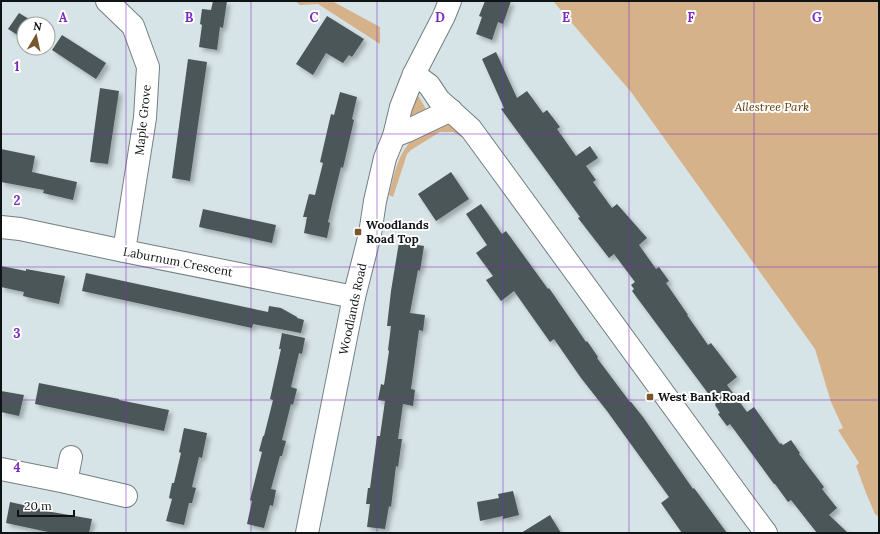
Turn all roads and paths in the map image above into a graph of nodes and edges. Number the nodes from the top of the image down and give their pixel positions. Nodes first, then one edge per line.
1 (107, 1) edge
2 (450, 1) edge
3 (414, 74) junction
4 (451, 110) junction
5 (394, 136) junction
6 (1, 227) edge
7 (124, 251) junction
8 (354, 297) junction
9 (71, 457) dead end
10 (1, 469) edge
11 (66, 482) junction
12 (126, 496) dead end
13 (307, 533) edge
14 (766, 533) edge

1 - 7 street, Maple Grove
2 - 3 street, Woodlands Road
3 - 4 street
3 - 5 street, Woodlands Road
4 - 5 street
4 - 14 street
5 - 8 street, Woodlands Road
6 - 7 street, Laburnum Crescent
7 - 8 street, Laburnum Crescent
8 - 13 street, Woodlands Road
9 - 11 street
10 - 11 street
11 - 12 street

